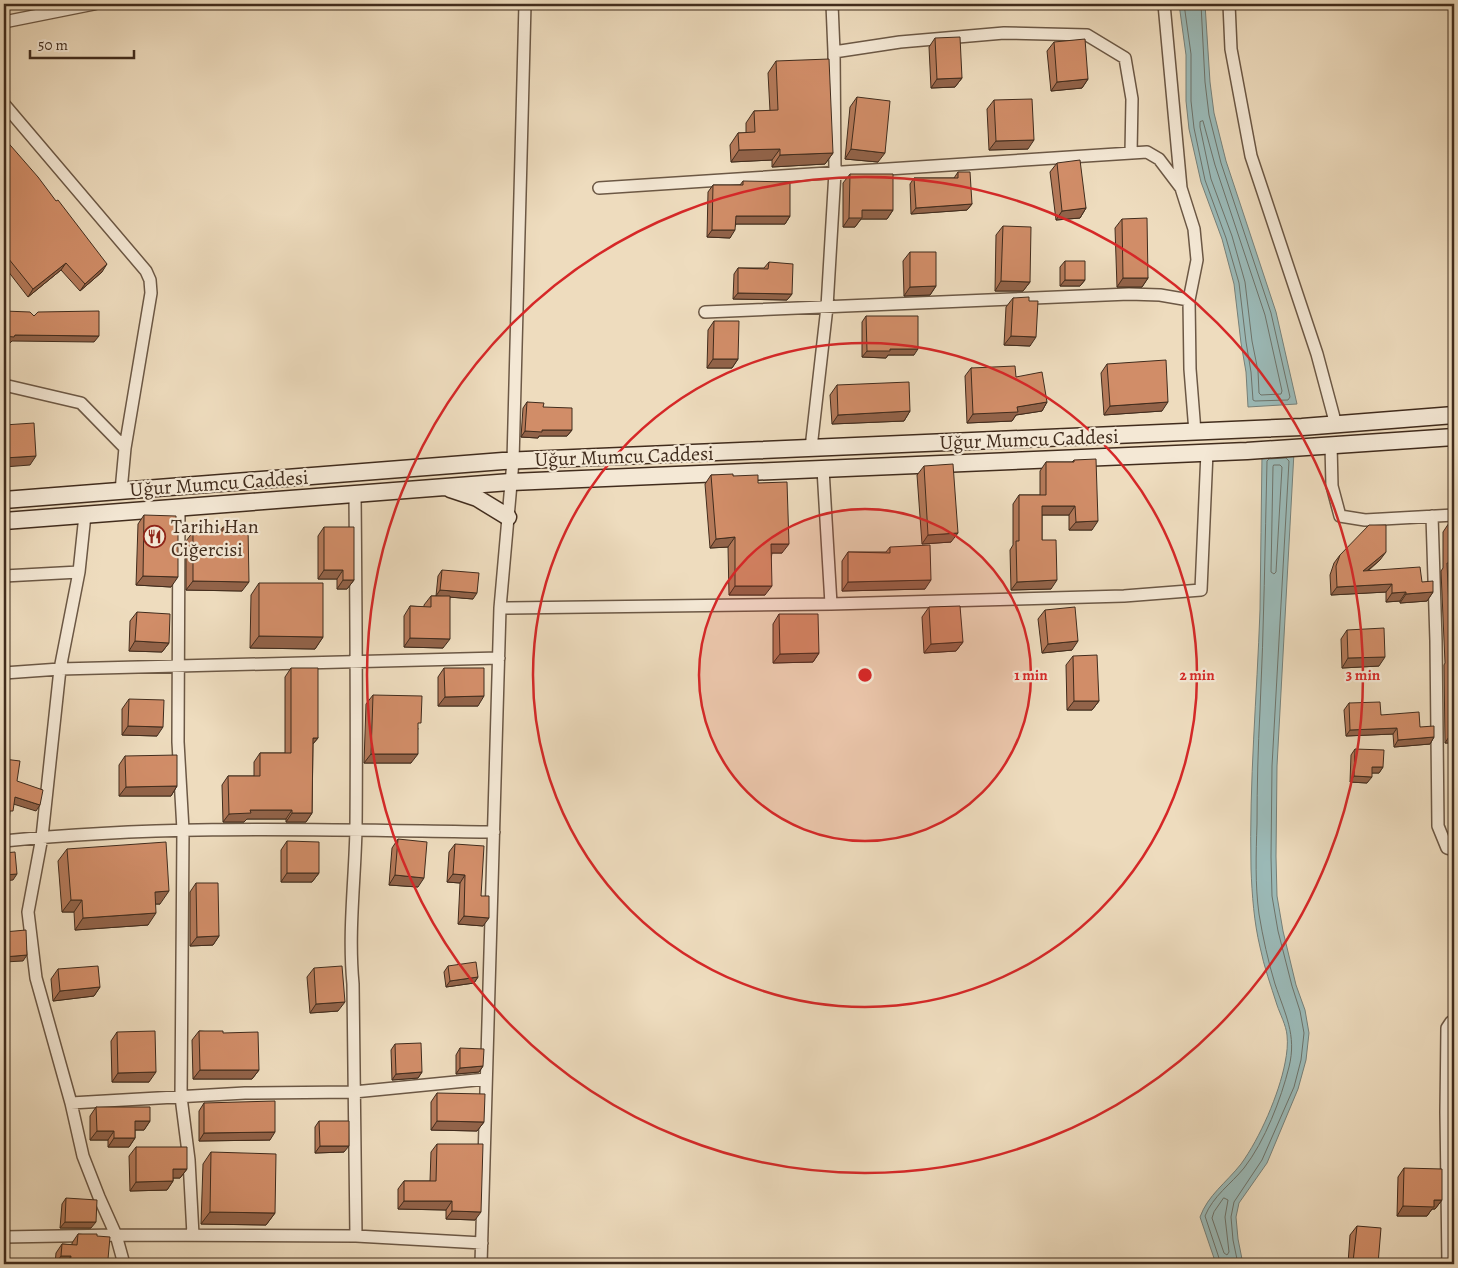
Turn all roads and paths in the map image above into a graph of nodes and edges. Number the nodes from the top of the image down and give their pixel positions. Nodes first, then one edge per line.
1 (94, 4) edge
2 (525, 4) edge
3 (832, 4) edge
4 (1164, 4) edge
5 (1229, 4) edge
6 (4, 22) edge
7 (834, 52) junction
8 (4, 104) edge
9 (1132, 153) junction
10 (834, 172) junction
11 (599, 188) dead end
12 (1181, 188) junction
13 (1189, 300) junction
14 (827, 307) junction
15 (705, 312) dead end
16 (4, 386) edge
17 (1454, 415) edge
18 (1336, 425) junction
19 (1195, 432) junction
20 (1454, 437) edge
21 (1330, 445) junction
22 (125, 448) junction
23 (811, 448) junction
24 (1207, 452) junction
25 (513, 461) junction
26 (823, 469) junction
27 (511, 482) junction
28 (443, 487) junction
29 (121, 491) junction
30 (85, 494) junction
31 (355, 494) junction
32 (4, 500) edge
33 (179, 507) junction
34 (123, 512) junction
35 (85, 515) junction
36 (1454, 515) edge
37 (1432, 516) junction
38 (508, 517) junction
39 (4, 521) edge
40 (79, 572) junction
41 (4, 576) edge
42 (831, 604) junction
43 (500, 608) junction
44 (499, 658) junction
45 (357, 661) junction
46 (178, 665) junction
47 (60, 669) junction
48 (4, 673) edge
49 (182, 830) junction
50 (356, 830) junction
51 (494, 832) junction
52 (42, 837) junction
53 (4, 841) edge
54 (1454, 850) edge
55 (1454, 1020) edge
56 (486, 1079) junction
57 (354, 1092) junction
58 (181, 1097) junction
59 (71, 1103) junction
60 (1450, 1119) edge
61 (116, 1235) junction
62 (193, 1236) junction
63 (356, 1236) junction
64 (4, 1237) edge
65 (482, 1243) junction
66 (124, 1264) edge
67 (481, 1264) edge
68 (1448, 1264) edge

1 - 6 street
2 - 25 street
3 - 7 street
4 - 12 street
5 - 18 street
7 - 9 street
7 - 10 street
8 - 22 street
9 - 10 street
9 - 12 street
10 - 11 street
10 - 14 street
12 - 13 street
13 - 14 street
13 - 19 street
14 - 15 street
14 - 23 street
16 - 22 street
17 - 18 street, Uğur Mumcu Caddesi
18 - 19 street, Uğur Mumcu Caddesi
19 - 23 street, Uğur Mumcu Caddesi
20 - 21 street, Uğur Mumcu Caddesi
21 - 24 street, Uğur Mumcu Caddesi
21 - 37 street
22 - 29 street
23 - 25 street, Uğur Mumcu Caddesi
24 - 26 street, Uğur Mumcu Caddesi
24 - 42 street
25 - 27 street
25 - 29 street, Uğur Mumcu Caddesi
26 - 27 street, Uğur Mumcu Caddesi
26 - 42 street
27 - 28 street, Uğur Mumcu Caddesi
27 - 38 street
28 - 31 street, Uğur Mumcu Caddesi
28 - 38 street
29 - 30 street, Uğur Mumcu Caddesi
29 - 34 street
30 - 32 street, Uğur Mumcu Caddesi
30 - 35 street
31 - 33 street, Uğur Mumcu Caddesi
31 - 45 street
33 - 34 street, Uğur Mumcu Caddesi
33 - 46 street
34 - 35 street, Uğur Mumcu Caddesi
35 - 39 street, Uğur Mumcu Caddesi
35 - 40 street
36 - 37 street
37 - 54 street
38 - 43 street
40 - 41 street
40 - 47 street
42 - 43 street
43 - 44 street
44 - 45 street
44 - 51 street
45 - 46 street
45 - 50 street
46 - 47 street
46 - 49 street
47 - 48 street
47 - 52 street
49 - 50 street
49 - 52 street
49 - 58 street
50 - 51 street
50 - 57 street
51 - 56 street
52 - 53 street
52 - 59 street
55 - 60 street
56 - 57 street
56 - 65 street
57 - 58 street
57 - 63 street
58 - 59 street
58 - 62 street
59 - 61 street
60 - 68 street
61 - 62 street
61 - 64 street
61 - 66 street
62 - 63 street
63 - 65 street
65 - 67 street

